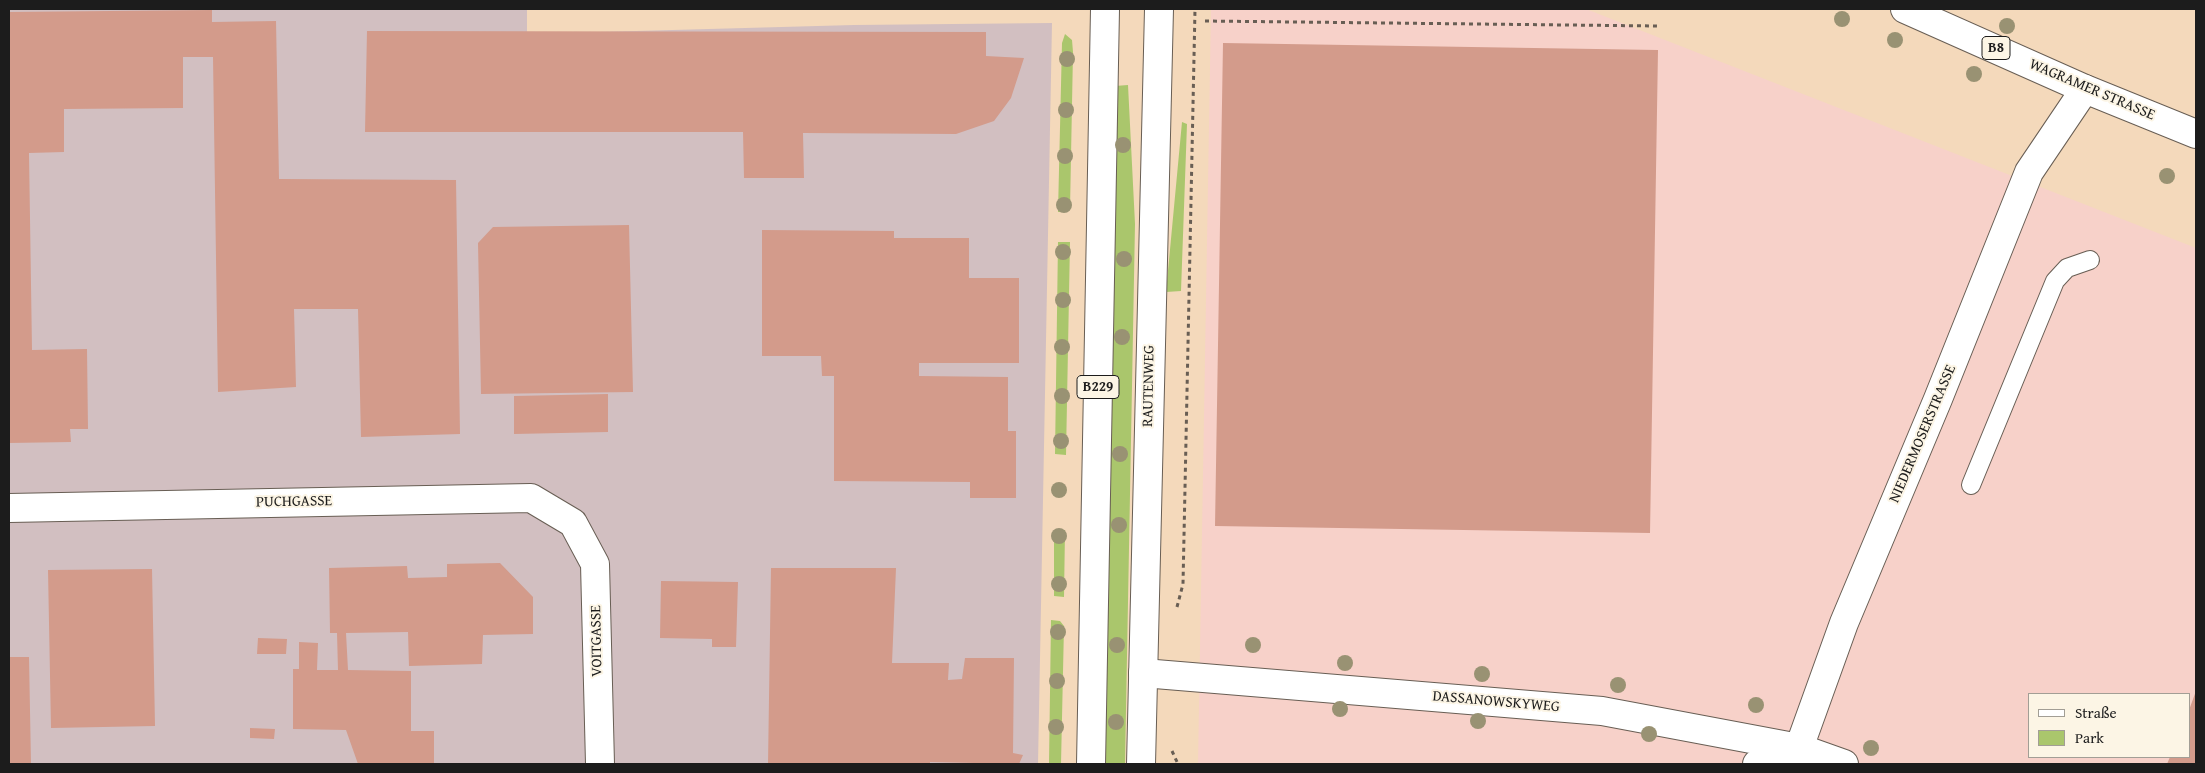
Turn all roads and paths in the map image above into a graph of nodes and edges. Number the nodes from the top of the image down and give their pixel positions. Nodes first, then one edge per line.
1 (1105, 9) edge
2 (1159, 9) edge
3 (1195, 9) edge
4 (1905, 9) edge
5 (1205, 21) dead end
6 (1659, 26) dead end
7 (2086, 89) junction
8 (2196, 134) edge
9 (2090, 260) dead end
10 (1971, 485) dead end
11 (9, 508) edge
12 (573, 523) joint
13 (1176, 608) dead end
14 (1143, 673) junction
15 (1799, 748) junction
16 (600, 764) edge
17 (1091, 764) edge
18 (1142, 764) edge
19 (1757, 764) edge
20 (1844, 764) edge

1 - 17 street, B229
2 - 14 street, RAUTENWEG
3 - 13 path
4 - 7 street, WAGRAMER STRASSE / B8
5 - 6 path
7 - 8 street, WAGRAMER STRASSE / B8
7 - 15 street, NIEDERMOSERSTRASSE
9 - 10 lane
11 - 12 street, PUCHGASSE
12 - 16 street, VOITGASSE
14 - 15 street, DASSANOWSKYWEG
14 - 18 street, RAUTENWEG
15 - 19 street
15 - 20 street, DASSANOWSKYWEG

